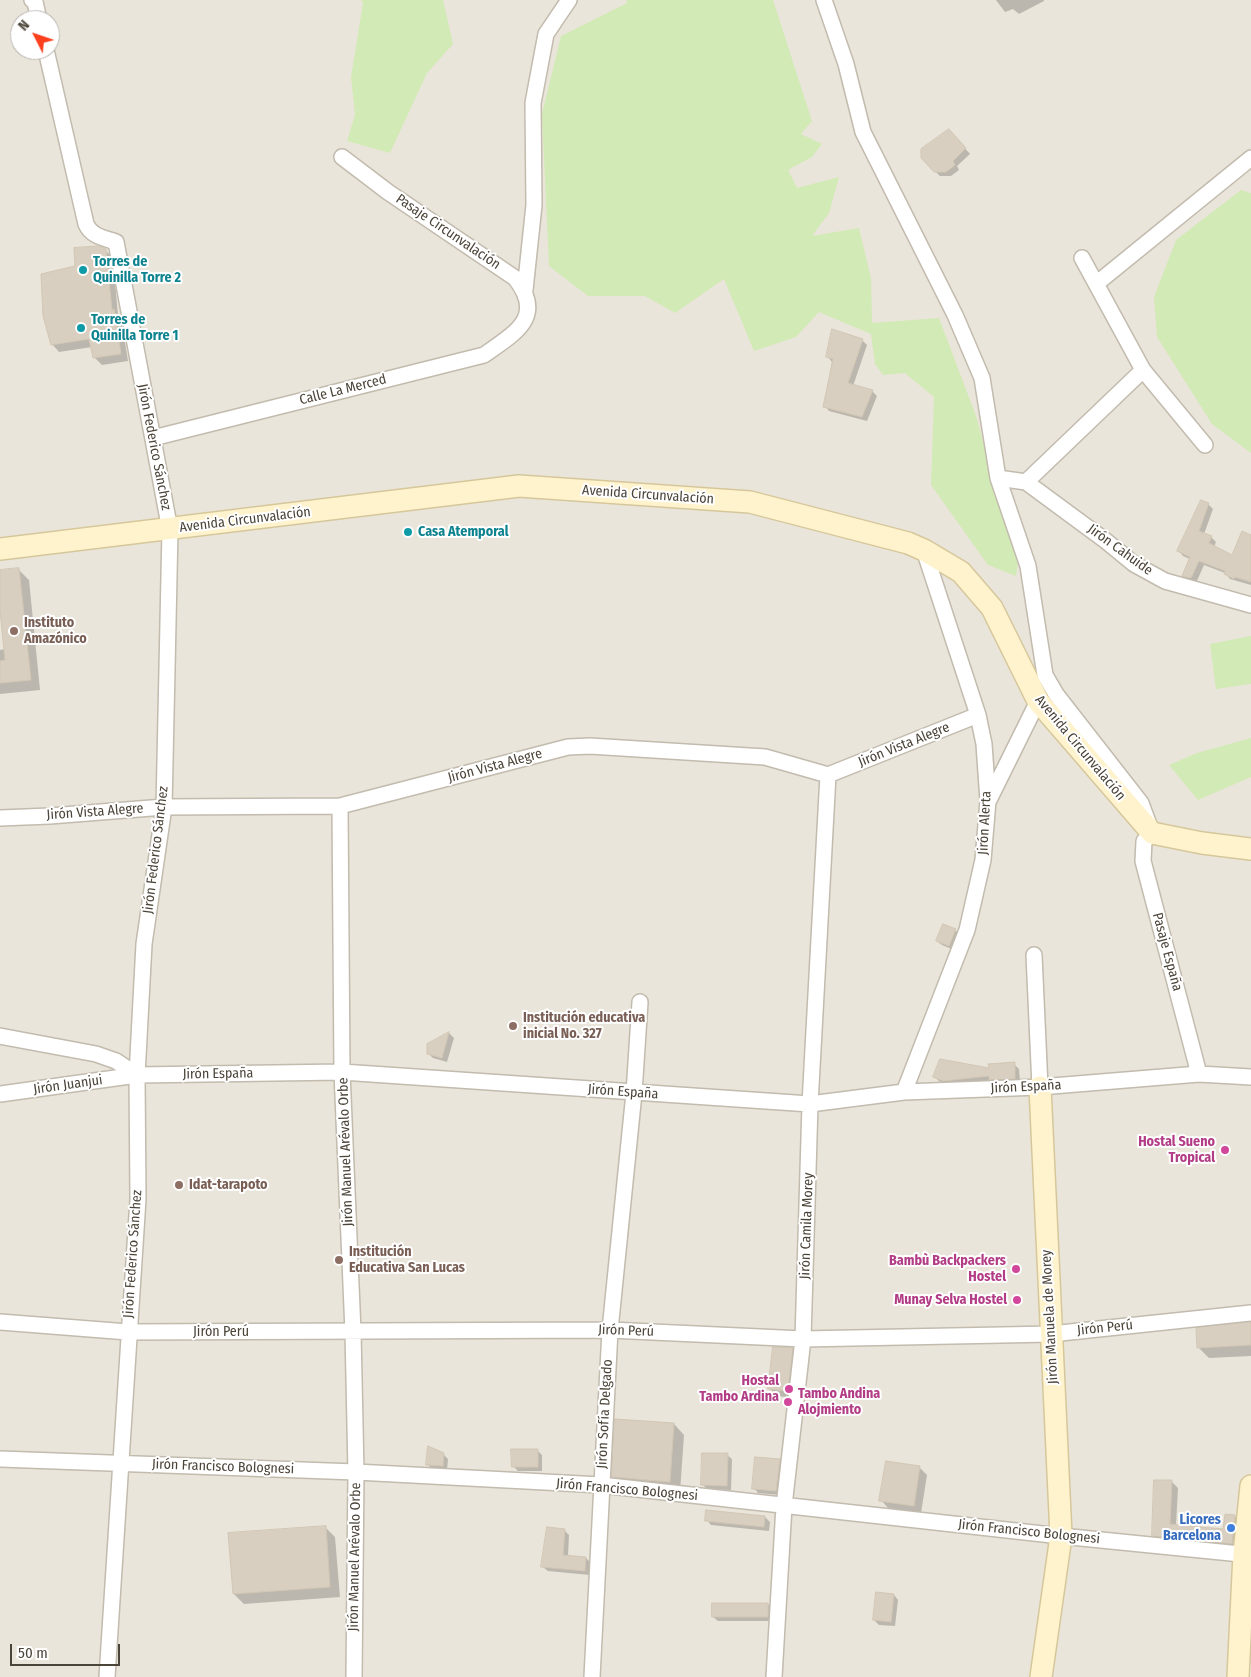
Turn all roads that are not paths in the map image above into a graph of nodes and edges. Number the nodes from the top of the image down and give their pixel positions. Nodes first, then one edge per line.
1 (569, 0) edge
2 (824, 0) edge
3 (48, 60) edge
4 (342, 157) dead end
5 (1251, 158) edge
6 (1082, 258) dead end
7 (1096, 284) junction
8 (525, 290) junction
9 (1143, 370) junction
10 (153, 438) junction
11 (1205, 446) dead end
12 (998, 478) junction
13 (1026, 482) junction
14 (170, 530) junction
15 (0, 549) edge
16 (924, 550) junction
17 (1251, 605) edge
18 (1038, 702) junction
19 (978, 716) junction
20 (828, 775) junction
21 (988, 801) junction
22 (340, 806) junction
23 (164, 807) junction
24 (0, 818) edge
25 (1152, 833) junction
26 (1251, 849) edge
27 (1034, 955) dead end
28 (640, 1002) dead end
29 (0, 1036) edge
30 (342, 1072) junction
31 (1199, 1074) junction
32 (137, 1075) junction
33 (1251, 1076) edge
34 (1040, 1088) junction
35 (904, 1092) junction
36 (634, 1093) junction
37 (0, 1094) edge
38 (810, 1104) junction
39 (1251, 1313) edge
40 (0, 1322) edge
41 (610, 1330) junction
42 (128, 1332) junction
43 (353, 1332) junction
44 (1051, 1334) junction
45 (803, 1338) junction
46 (0, 1459) edge
47 (120, 1463) junction
48 (356, 1472) junction
49 (601, 1486) junction
50 (1251, 1486) edge
51 (784, 1506) junction
52 (1061, 1536) junction
53 (1248, 1554) edge
54 (107, 1677) edge
55 (354, 1677) edge
56 (592, 1677) edge
57 (774, 1677) edge
58 (1041, 1677) edge
59 (1238, 1677) edge

1 - 8 street
2 - 12 street
3 - 10 street, Jirón Federico Sánchez
4 - 8 street, Pasaje Circunvalación
5 - 7 street
6 - 7 street
7 - 9 street
8 - 10 street, Calle La Merced
9 - 11 street
9 - 13 street
10 - 14 street, Jirón Federico Sánchez
12 - 13 street, Jirón Cahuide
12 - 25 street
13 - 17 street, Jirón Cahuide
14 - 15 main road, Avenida Circunvalación
14 - 16 main road, Avenida Circunvalación
14 - 23 street, Jirón Federico Sánchez
16 - 18 main road, Avenida Circunvalación
16 - 19 street, Jirón Alerta
18 - 21 street
18 - 25 main road, Avenida Circunvalación
19 - 20 street, Jirón Vista Alegre
19 - 21 street, Jirón Alerta
20 - 22 street, Jirón Vista Alegre
20 - 38 street, Jirón Camila Morey
21 - 35 street, Jirón Alerta
22 - 23 street, Jirón Vista Alegre
22 - 30 street, Jirón Manuel Arévalo Orbe
23 - 24 street, Jirón Vista Alegre
23 - 32 street, Jirón Federico Sánchez
25 - 26 main road
25 - 31 street, Pasaje España
27 - 34 street, Jirón Manuela de Morey
28 - 36 street, Jirón Sofía Delgado
29 - 32 street
30 - 32 street, Jirón España
30 - 36 street, Jirón España
30 - 43 street, Jirón Manuel Arévalo Orbe
31 - 33 street, Jirón España
31 - 34 street, Jirón España
32 - 37 street, Jirón Juanjui
32 - 42 street, Jirón Federico Sánchez
34 - 35 street, Jirón España
34 - 44 main road, Jirón Manuela de Morey
35 - 38 street, Jirón España
36 - 38 street, Jirón España
36 - 41 street, Jirón Sofía Delgado
38 - 45 street, Jirón Camila Morey
39 - 44 street, Jirón Perú
40 - 42 street, Jirón Perú
41 - 43 street, Jirón Perú
41 - 45 street, Jirón Perú
41 - 49 street, Jirón Sofía Delgado
42 - 43 street, Jirón Perú
42 - 47 street, Jirón Federico Sánchez
43 - 48 street, Jirón Manuel Arévalo Orbe
44 - 45 street, Jirón Perú
44 - 52 main road, Jirón Manuela de Morey
45 - 51 street, Jirón Camila Morey
46 - 47 street, Jirón Francisco Bolognesi
47 - 48 street, Jirón Francisco Bolognesi
47 - 54 street, Jirón Federico Sánchez
48 - 49 street, Jirón Francisco Bolognesi
48 - 55 street, Jirón Manuel Arévalo Orbe
49 - 51 street, Jirón Francisco Bolognesi
49 - 56 street, Jirón Sofía Delgado
50 - 53 main road
51 - 52 street, Jirón Francisco Bolognesi
51 - 57 street, Jirón Camila Morey
52 - 53 street, Jirón Francisco Bolognesi
52 - 58 main road, Jirón Manuela de Morey
53 - 59 main road

